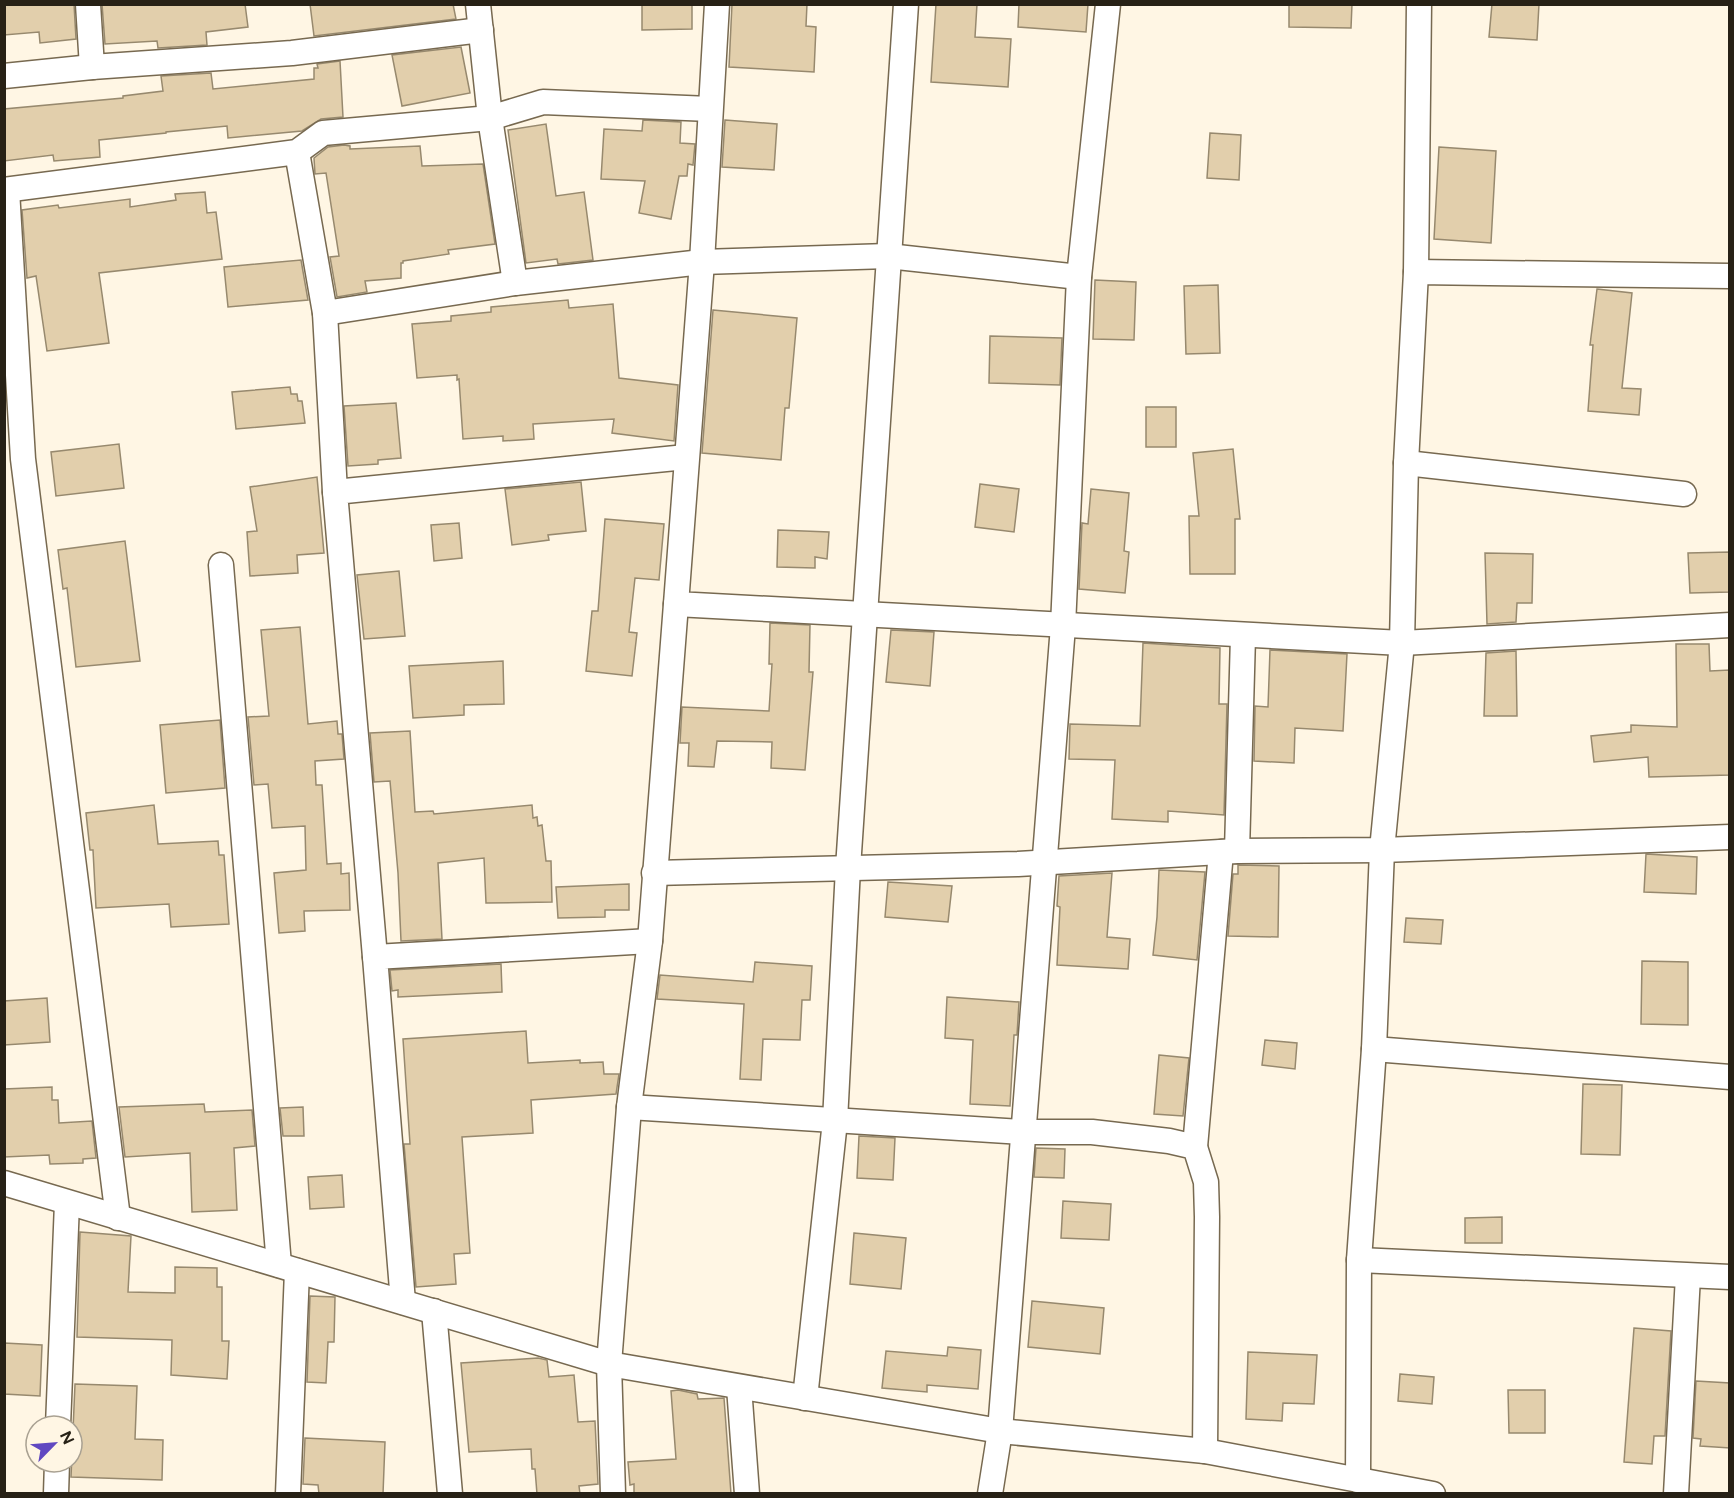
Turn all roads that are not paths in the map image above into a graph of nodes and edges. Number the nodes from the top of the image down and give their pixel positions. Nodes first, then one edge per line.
1 (88, 4) edge
2 (478, 4) edge
3 (717, 4) edge
4 (906, 4) edge
5 (1108, 4) edge
6 (1419, 4) edge
7 (482, 30) junction
8 (92, 67) junction
9 (4, 76) edge
10 (710, 109) junction
11 (490, 118) junction
12 (297, 152) junction
13 (6, 190) edge
14 (888, 256) junction
15 (702, 262) junction
16 (1416, 272) junction
17 (1730, 276) edge
18 (1079, 277) junction
19 (515, 283) junction
20 (325, 312) junction
21 (686, 457) junction
22 (14, 461) edge
23 (1406, 463) junction
24 (335, 492) junction
25 (1684, 494) dead end
26 (221, 565) dead end
27 (676, 604) junction
28 (866, 616) junction
29 (1730, 625) edge
30 (1063, 626) junction
31 (1243, 636) junction
32 (1402, 644) junction
33 (1730, 837) edge
34 (1382, 850) junction
35 (1229, 852) junction
36 (1045, 862) junction
37 (848, 868) junction
38 (654, 873) junction
39 (650, 941) junction
40 (375, 957) junction
41 (1374, 1049) junction
42 (1730, 1077) edge
43 (629, 1107) junction
44 (835, 1121) junction
45 (1023, 1132) junction
46 (1195, 1147) junction
47 (4, 1184) edge
48 (67, 1203) junction
49 (118, 1218) junction
50 (1359, 1260) junction
51 (288, 1268) junction
52 (1688, 1276) junction
53 (1730, 1276) edge
54 (404, 1302) junction
55 (434, 1311) junction
56 (609, 1364) junction
57 (739, 1387) junction
58 (805, 1398) junction
59 (58, 1414) edge
60 (1000, 1431) junction
61 (1205, 1451) junction
62 (57, 1474) edge
63 (1358, 1480) junction
64 (56, 1494) edge
65 (288, 1494) edge
66 (450, 1494) edge
67 (613, 1494) edge
68 (747, 1494) edge
69 (990, 1494) edge
70 (1433, 1494) edge
71 (1676, 1494) edge

1 - 8 street
2 - 7 street
3 - 10 street
4 - 14 street
5 - 18 street
6 - 16 street
7 - 8 street
7 - 11 street
8 - 9 street
10 - 11 street
10 - 15 street
11 - 12 street
11 - 19 street
12 - 13 street
12 - 20 street
13 - 22 street
14 - 15 street
14 - 18 street
14 - 28 street
15 - 19 street
15 - 21 street
16 - 17 street
16 - 23 street
18 - 30 street
19 - 20 street
20 - 24 street
21 - 24 street
21 - 27 street
22 - 49 street
23 - 25 street
23 - 32 street
24 - 40 street
26 - 51 street
27 - 28 street
27 - 38 street
28 - 30 street
28 - 37 street
29 - 32 street
30 - 31 street
30 - 36 street
31 - 32 street
31 - 35 street
32 - 34 street
33 - 34 street
34 - 35 street
34 - 41 street
35 - 36 street
35 - 46 street
36 - 37 street
36 - 45 street
37 - 38 street
37 - 44 street
38 - 39 street
39 - 40 street
39 - 43 street
40 - 54 street
41 - 42 street
41 - 50 street
43 - 44 street
43 - 56 street
44 - 45 street
44 - 58 street
45 - 46 street
45 - 60 street
46 - 61 street
47 - 48 street
48 - 49 street
48 - 59 street
49 - 51 street
50 - 52 street
50 - 63 street
51 - 54 street
51 - 65 street
52 - 53 street
52 - 71 street
54 - 55 street
55 - 56 street
55 - 66 street
56 - 57 street
56 - 67 street
57 - 58 street
57 - 68 street
58 - 60 street
60 - 61 street
60 - 69 street
61 - 63 street
62 - 64 street
63 - 70 street

